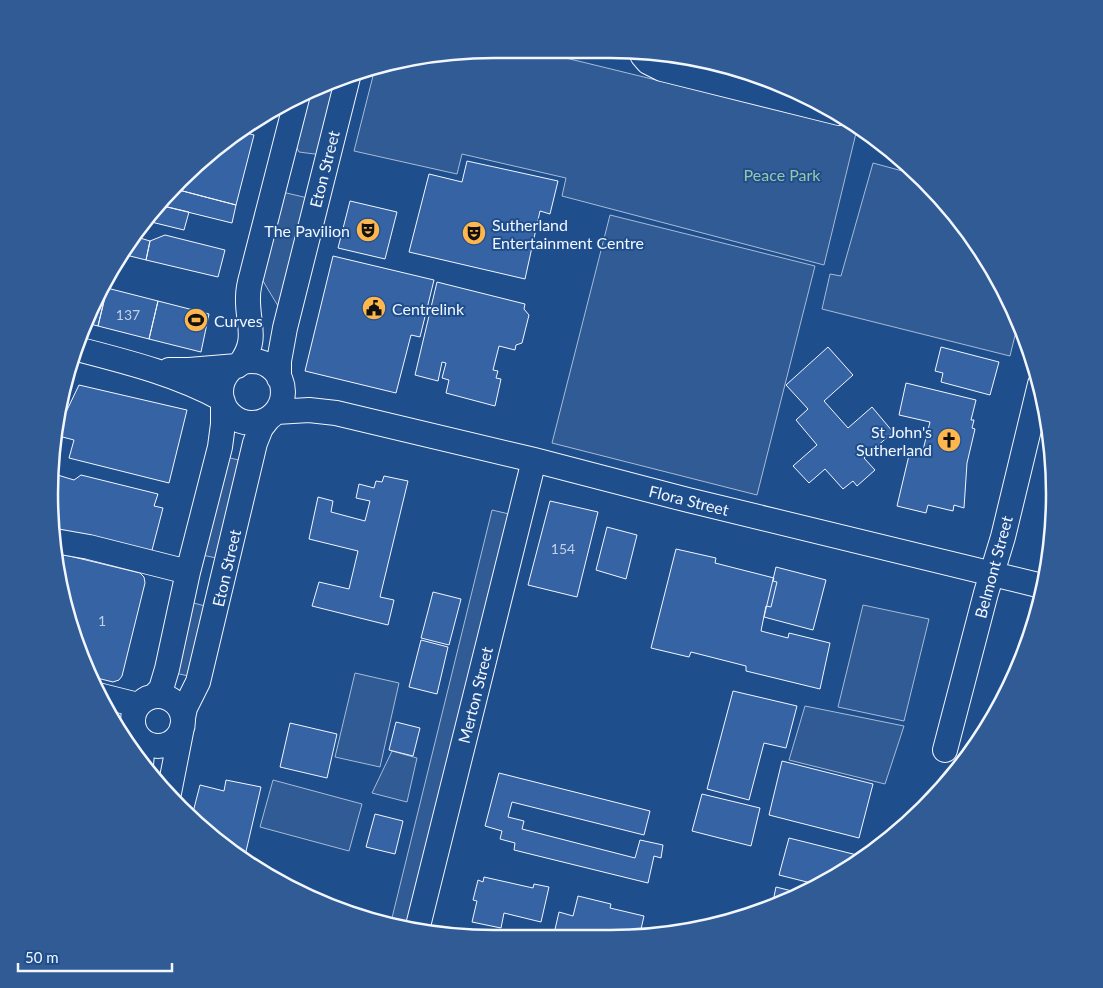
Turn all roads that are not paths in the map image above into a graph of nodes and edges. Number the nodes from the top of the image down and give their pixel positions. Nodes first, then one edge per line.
1 (645, 59) edge
2 (346, 84) edge
3 (805, 105) edge
4 (295, 106) edge
5 (82, 351) edge
6 (238, 365) junction
7 (147, 368) junction
8 (280, 381) junction
9 (223, 400) junction
10 (1036, 402) edge
11 (336, 413) junction
12 (272, 416) junction
13 (534, 460) junction
14 (60, 542) edge
15 (188, 572) junction
16 (991, 573) junction
17 (1036, 584) edge
18 (108, 697) edge
19 (146, 701) junction
20 (183, 722) junction
21 (140, 738) junction
22 (945, 750) dead end
23 (142, 752) edge
24 (170, 787) edge
25 (419, 924) edge

1 - 3 street
2 - 8 street, Eton Street
4 - 6 street
5 - 7 street
6 - 7 street
6 - 8 street
6 - 9 street
7 - 9 street
8 - 11 street, Flora Street
8 - 12 street
9 - 12 street
9 - 15 street
10 - 16 street, Belmont Street
11 - 12 street, Flora Street
11 - 13 street, Flora Street
12 - 20 street, Eton Street
13 - 16 street, Flora Street
13 - 25 street, Merton Street
14 - 15 street
15 - 19 street
16 - 17 street, Flora Street
16 - 22 street, Belmont Street
18 - 19 street
19 - 20 street
19 - 21 street
20 - 21 street
20 - 24 street, Eton Street
21 - 23 street

